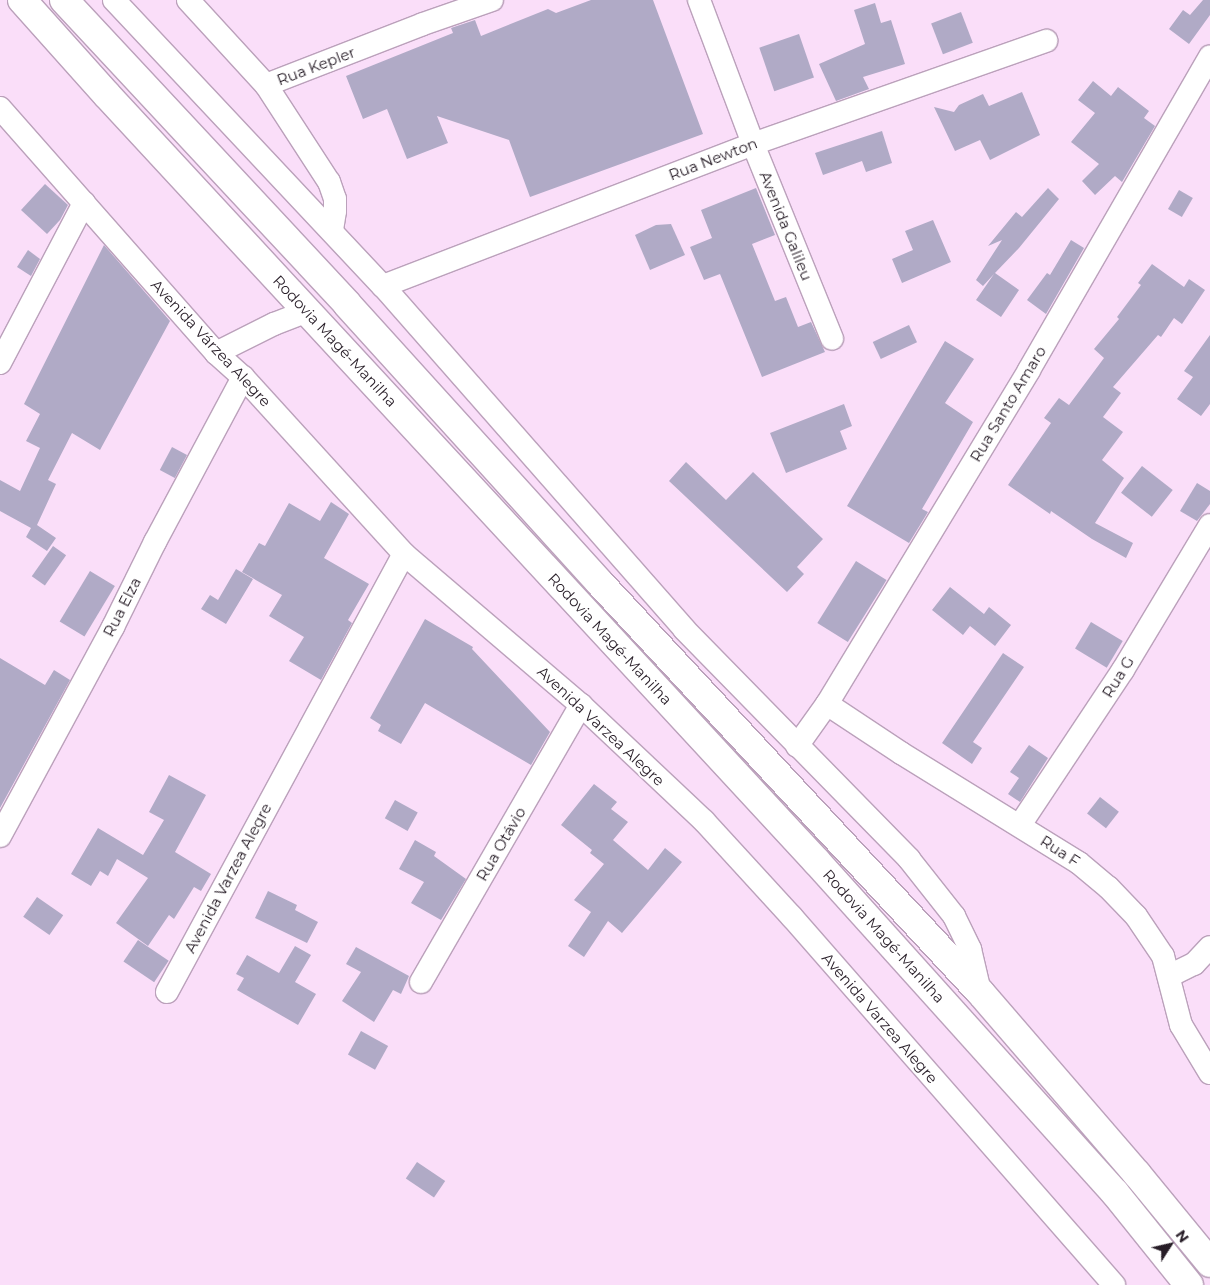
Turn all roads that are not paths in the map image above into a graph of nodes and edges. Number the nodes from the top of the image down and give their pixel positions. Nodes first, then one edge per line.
1 (22, 0) edge
2 (64, 0) edge
3 (114, 0) edge
4 (188, 0) edge
5 (492, 0) edge
6 (699, 0) edge
7 (1046, 41) dead end
8 (1210, 57) edge
9 (266, 85) junction
10 (0, 108) edge
11 (753, 144) junction
12 (84, 203) junction
13 (332, 230) junction
14 (383, 286) junction
15 (308, 311) junction
16 (832, 339) dead end
17 (216, 353) junction
18 (0, 363) edge
19 (243, 377) junction
20 (1210, 525) edge
21 (404, 554) junction
22 (827, 704) junction
23 (581, 705) junction
24 (797, 746) junction
25 (1020, 825) junction
26 (0, 836) edge
27 (1210, 947) edge
28 (1169, 976) junction
29 (421, 982) dead end
30 (167, 992) dead end
31 (980, 992) junction
32 (1210, 1072) edge
33 (1210, 1263) edge
34 (1114, 1285) edge
35 (1189, 1285) edge

1 - 15 highway, Rodovia Magé-Manilha
2 - 31 highway, Rodovia Magé-Manilha
3 - 13 street
4 - 9 street
5 - 9 street, Rua Kepler
6 - 11 street, Avenida Galileu
7 - 11 street, Rua Newton
8 - 22 street, Rua Santo Amaro
9 - 13 street, Rua Kepler
10 - 12 street, Avenida Várzea Alegre
11 - 14 street, Rua Newton
11 - 16 street, Avenida Galileu
12 - 17 street, Avenida Várzea Alegre
12 - 18 street
13 - 14 street
14 - 24 street
15 - 17 street
15 - 35 highway, Rodovia Magé-Manilha
17 - 19 street, Avenida Várzea Alegre
19 - 21 street, Avenida Várzea Alegre
19 - 26 street, Rua Elza
20 - 25 street, Rua G
21 - 23 street, Avenida Varzea Alegre
21 - 30 street, Avenida Varzea Alegre
22 - 24 street, Rua Santo Amaro
22 - 25 street, Rua F
23 - 29 street, Rua Otávio
23 - 34 street, Avenida Varzea Alegre
24 - 31 street
25 - 28 street, Rua F
27 - 28 street
28 - 32 street, Rua F
31 - 33 highway, Rodovia Magé-Manilha

